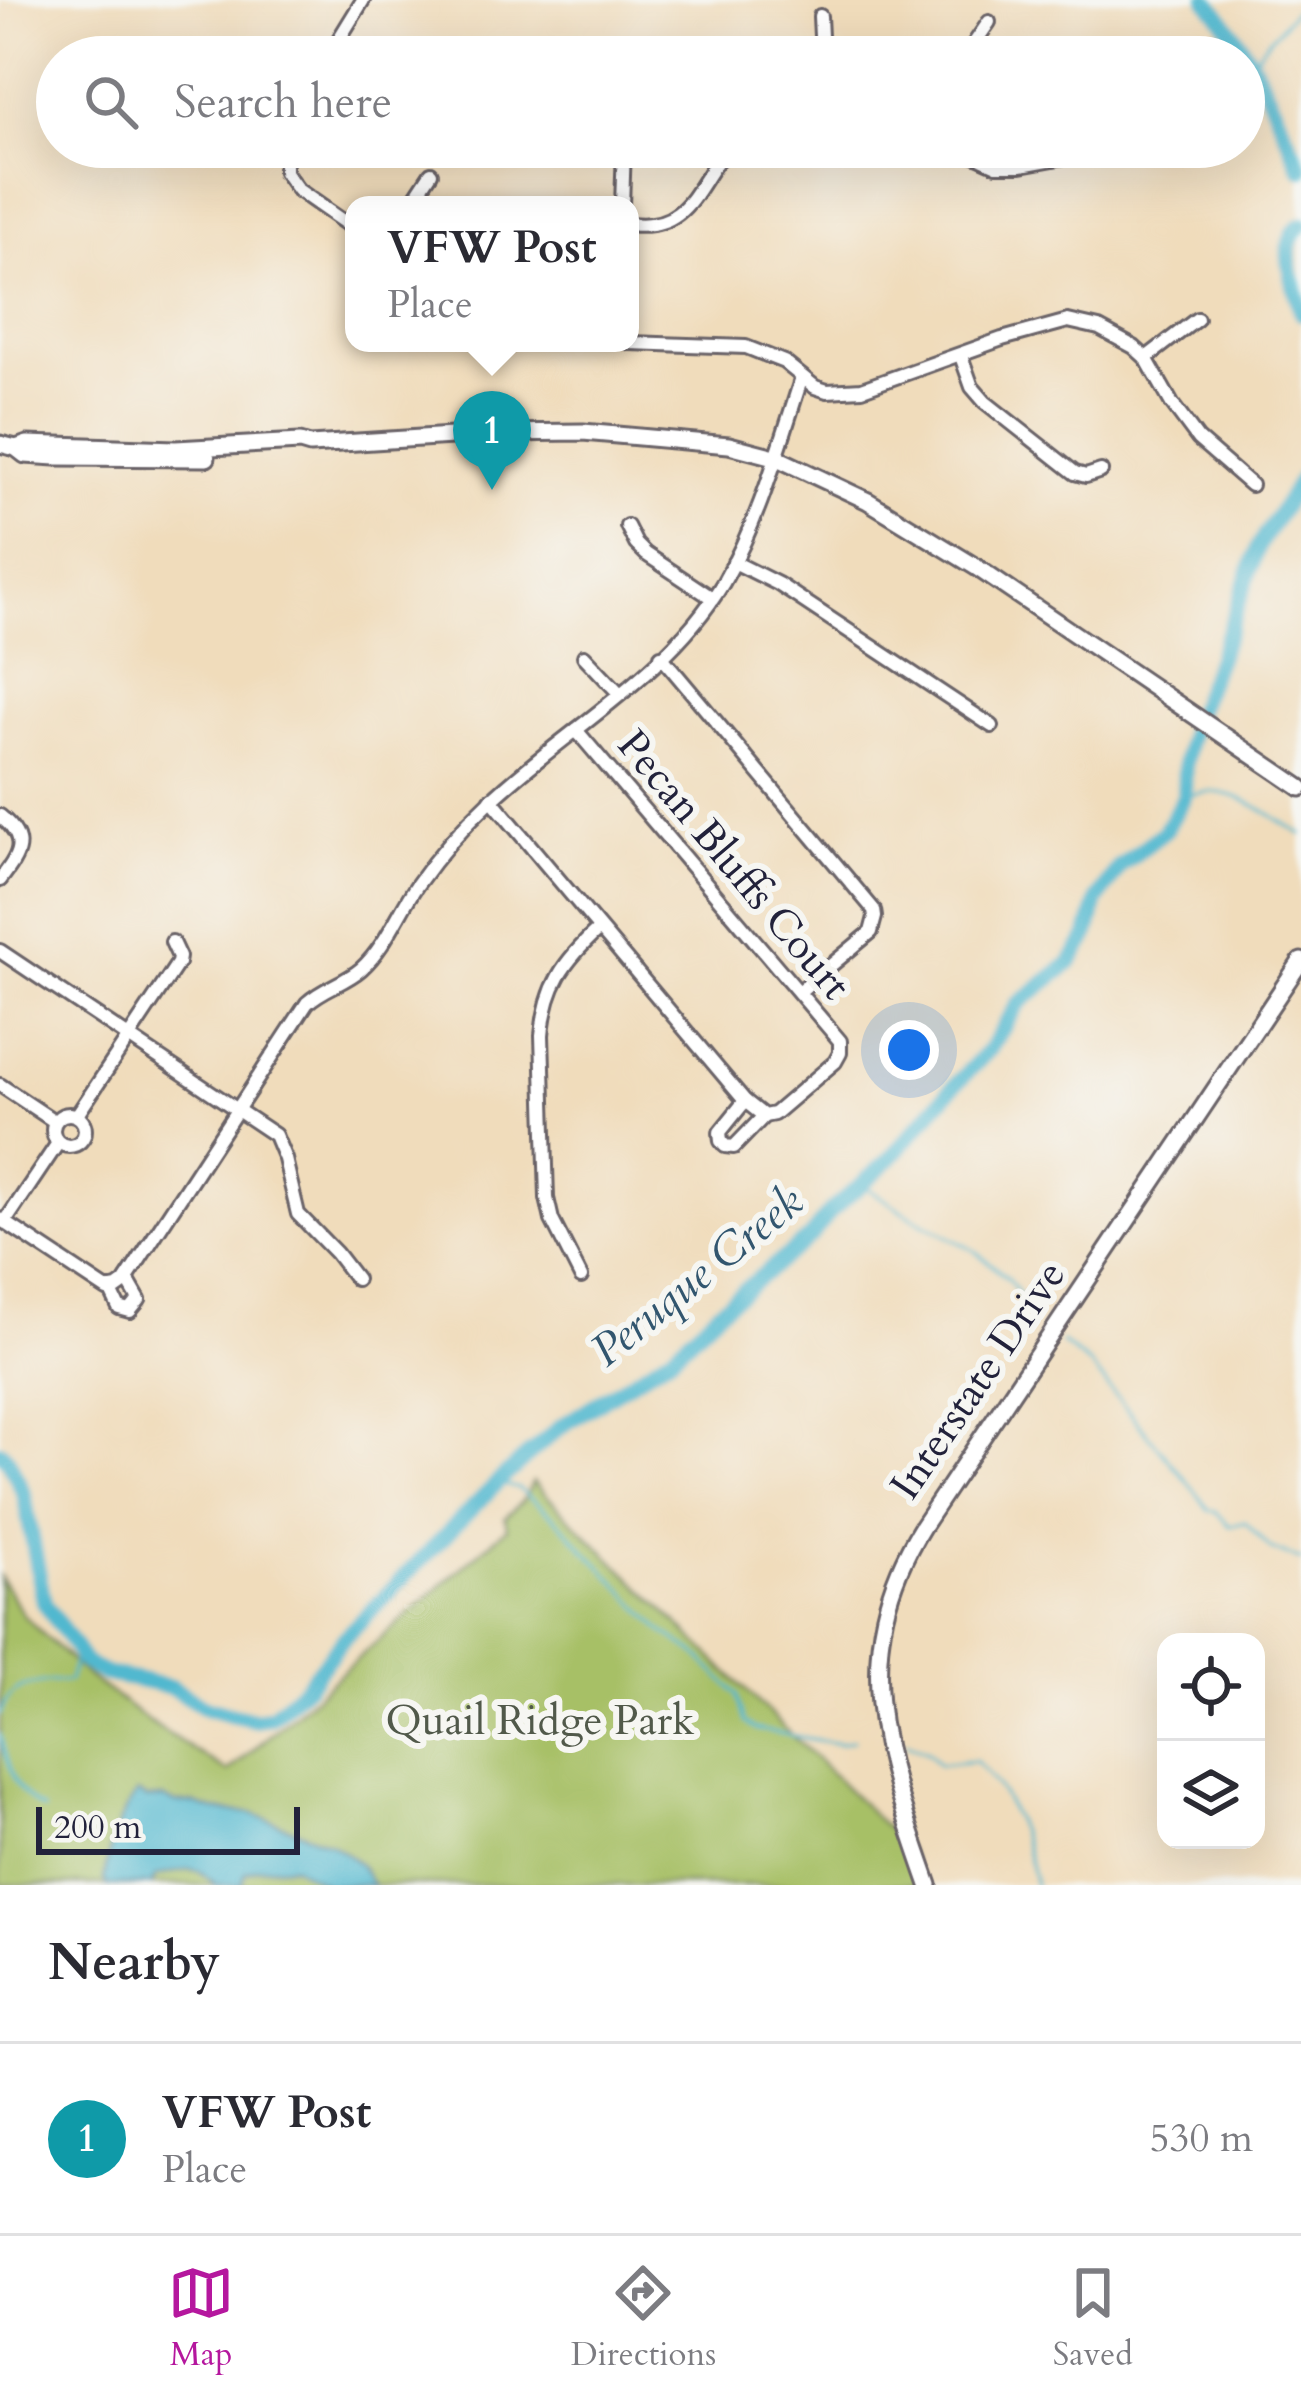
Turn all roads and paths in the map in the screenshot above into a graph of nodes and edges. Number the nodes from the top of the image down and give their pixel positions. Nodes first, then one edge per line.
1 (358, 2) edge
2 (820, 16) dead end
3 (989, 22) dead end
4 (339, 36) edge
5 (821, 36) edge
6 (979, 36) edge
7 (285, 168) edge
8 (711, 168) edge
9 (431, 173) dead end
10 (416, 196) edge
11 (345, 223) edge
12 (639, 225) edge
13 (1198, 319) dead end
14 (639, 343) edge
15 (961, 356) junction
16 (1146, 358) junction
17 (802, 377) junction
18 (8, 446) edge
19 (775, 457) junction
20 (1100, 471) dead end
21 (1251, 485) dead end
22 (627, 526) dead end
23 (734, 562) junction
24 (712, 598) junction
25 (584, 656) dead end
26 (661, 656) junction
27 (620, 694) junction
28 (992, 726) dead end
29 (576, 730) junction
30 (1301, 788) edge
31 (491, 800) junction
32 (0, 816) edge
33 (0, 880) edge
34 (599, 928) junction
35 (172, 942) dead end
36 (0, 951) edge
37 (1301, 961) edge
38 (800, 992) junction
39 (129, 1039) junction
40 (0, 1085) edge
41 (745, 1101) junction
42 (237, 1109) junction
43 (77, 1115) junction
44 (764, 1116) junction
45 (54, 1121) junction
46 (58, 1143) junction
47 (2, 1220) edge
48 (581, 1277) dead end
49 (356, 1280) dead end
50 (929, 1885) edge

1 - 4 street
2 - 5 street
3 - 6 street
7 - 11 street
8 - 12 street
9 - 10 street
13 - 16 street
14 - 17 street
15 - 16 street
15 - 17 street
15 - 20 street
16 - 21 street
17 - 19 street
18 - 19 main road
19 - 23 street
19 - 30 main road
22 - 24 street
23 - 24 street
23 - 28 street
24 - 26 street
25 - 27 street
26 - 27 street
26 - 38 street
27 - 29 street
29 - 31 street
29 - 38 street, Pecan Bluffs Court
31 - 34 street
31 - 42 street
32 - 33 street
34 - 41 street
34 - 48 street
35 - 39 street
36 - 39 street
37 - 50 main road, Interstate Drive
38 - 44 street, Pecan Bluffs Court
39 - 42 street
39 - 43 street
40 - 45 street
41 - 44 street
41 - 44 street
42 - 47 street
42 - 49 street
43 - 45 street
43 - 46 street
45 - 46 street
46 - 47 street

